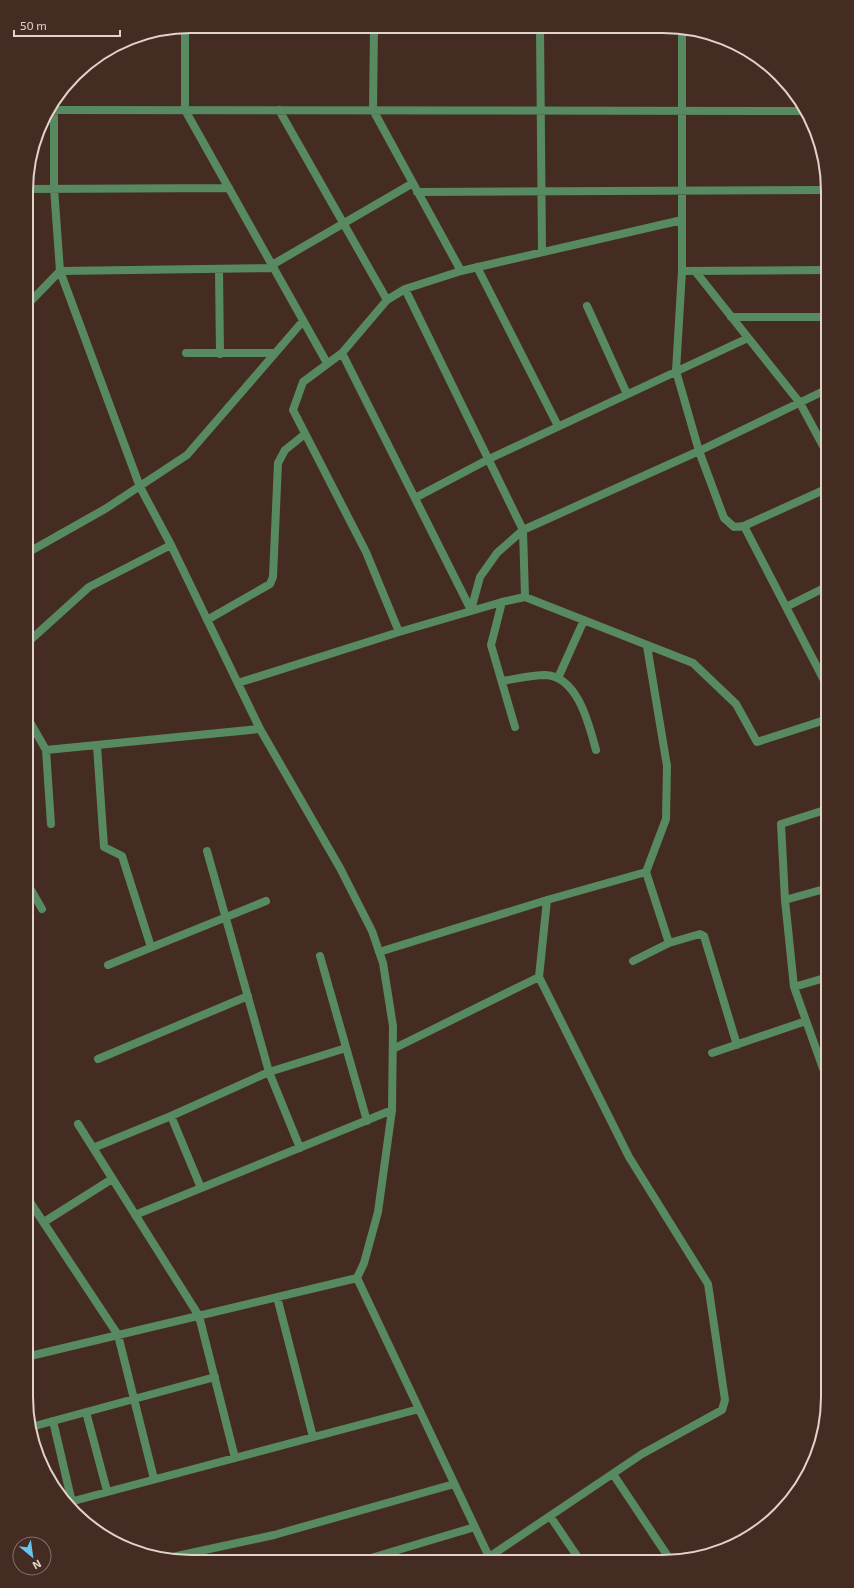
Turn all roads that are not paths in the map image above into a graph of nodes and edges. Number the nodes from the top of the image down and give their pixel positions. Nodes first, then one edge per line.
1 (185, 33) edge
2 (374, 33) edge
3 (540, 33) edge
4 (682, 34) edge
5 (57, 108) edge
6 (185, 110) junction
7 (279, 110) junction
8 (374, 110) junction
9 (541, 111) junction
10 (682, 111) junction
11 (799, 111) edge
12 (52, 115) edge
13 (413, 183) junction
14 (54, 188) junction
15 (229, 188) junction
16 (33, 189) edge
17 (682, 190) junction
18 (821, 190) edge
19 (541, 191) junction
20 (418, 192) junction
21 (682, 220) junction
22 (344, 224) junction
23 (542, 252) junction
24 (273, 267) junction
25 (477, 267) junction
26 (219, 269) junction
27 (821, 270) edge
28 (60, 271) junction
29 (461, 271) junction
30 (682, 271) junction
31 (695, 271) junction
32 (405, 289) junction
33 (33, 298) edge
34 (387, 300) junction
35 (587, 306) dead end
36 (731, 317) junction
37 (821, 317) edge
38 (303, 321) junction
39 (748, 338) junction
40 (186, 353) dead end
41 (342, 353) junction
42 (220, 354) junction
43 (275, 354) junction
44 (327, 363) junction
45 (676, 371) junction
46 (821, 392) edge
47 (627, 394) junction
48 (800, 403) junction
49 (558, 426) junction
50 (305, 434) junction
51 (821, 442) edge
52 (699, 451) junction
53 (489, 459) junction
54 (140, 487) junction
55 (821, 491) edge
56 (415, 498) junction
57 (744, 526) junction
58 (523, 530) junction
59 (171, 545) junction
60 (33, 550) edge
61 (821, 590) edge
62 (525, 598) junction
63 (502, 602) junction
64 (786, 607) junction
65 (471, 610) junction
66 (207, 620) junction
67 (584, 620) junction
68 (399, 632) junction
69 (33, 638) edge
70 (647, 646) junction
71 (821, 674) edge
72 (558, 678) junction
73 (502, 681) junction
74 (238, 683) junction
75 (821, 721) edge
76 (33, 727) edge
77 (515, 727) dead end
78 (260, 729) junction
79 (97, 746) junction
80 (46, 750) junction
81 (596, 750) dead end
82 (821, 811) edge
83 (51, 824) dead end
84 (207, 851) dead end
85 (646, 872) junction
86 (821, 890) edge
87 (33, 894) edge
88 (547, 900) junction
89 (785, 900) junction
90 (266, 901) dead end
91 (42, 910) dead end
92 (225, 917) junction
93 (669, 943) junction
94 (151, 947) junction
95 (379, 952) junction
96 (320, 956) dead end
97 (633, 961) dead end
98 (108, 965) dead end
99 (539, 977) junction
100 (821, 979) edge
101 (794, 987) junction
102 (248, 996) junction
103 (806, 1021) junction
104 (737, 1045) junction
105 (346, 1048) junction
106 (392, 1050) junction
107 (712, 1053) dead end
108 (98, 1059) dead end
109 (821, 1063) edge
110 (269, 1072) junction
111 (392, 1110) junction
112 (171, 1116) junction
113 (367, 1120) junction
114 (78, 1124) dead end
115 (93, 1148) junction
116 (300, 1148) junction
117 (112, 1179) junction
118 (200, 1188) junction
119 (33, 1206) edge
120 (135, 1215) junction
121 (44, 1222) junction
122 (357, 1278) junction
123 (277, 1297) junction
124 (199, 1316) junction
125 (118, 1335) junction
126 (33, 1355) edge
127 (215, 1377) junction
128 (134, 1399) junction
129 (419, 1409) junction
130 (86, 1412) junction
131 (52, 1421) junction
132 (36, 1426) edge
133 (313, 1437) junction
134 (235, 1458) junction
135 (613, 1474) junction
136 (154, 1479) junction
137 (454, 1484) junction
138 (107, 1492) junction
139 (68, 1495) edge
140 (72, 1501) edge
141 (550, 1516) junction
142 (475, 1527) junction
143 (182, 1555) edge
144 (381, 1555) edge
145 (488, 1555) edge
146 (496, 1555) edge
147 (576, 1555) edge
148 (667, 1555) edge

1 - 6 street
2 - 8 street
3 - 9 street
4 - 10 street
5 - 6 street
6 - 7 street
6 - 15 street
7 - 8 street
7 - 22 street
8 - 9 street
8 - 13 street
9 - 10 street
9 - 19 street
10 - 11 street
10 - 17 street
12 - 14 street
13 - 20 street
13 - 22 street
14 - 15 street
14 - 16 street
14 - 28 street
15 - 24 street
17 - 18 street
17 - 19 street
17 - 21 street
19 - 20 street
19 - 23 street
20 - 29 street
21 - 23 street
21 - 30 street
22 - 24 street
22 - 34 street
23 - 25 street
24 - 26 street
24 - 38 street
25 - 29 street
25 - 49 street
26 - 28 street
26 - 42 street
27 - 31 street
28 - 33 street
28 - 54 street
29 - 32 street
30 - 31 street
30 - 45 street
31 - 36 street
32 - 34 street
32 - 53 street
34 - 41 street
35 - 47 street
36 - 37 street
36 - 39 street
38 - 43 street
38 - 44 street
39 - 45 street
39 - 48 street
40 - 42 street
41 - 44 street
41 - 56 street
42 - 43 street
43 - 54 street
44 - 50 street
45 - 47 street
45 - 52 street
46 - 48 street
47 - 49 street
48 - 51 street
48 - 52 street
49 - 53 street
50 - 66 street
50 - 68 street
52 - 57 street
52 - 58 street
53 - 56 street
53 - 58 street
54 - 59 street
54 - 60 street
55 - 57 street
56 - 65 street
57 - 64 street
58 - 62 street
58 - 65 street
59 - 66 street
59 - 69 street
61 - 64 street
62 - 63 street
62 - 67 street
63 - 65 street
63 - 73 street
64 - 71 street
65 - 68 street
66 - 74 street
67 - 70 street
67 - 72 street
68 - 74 street
70 - 75 street
70 - 85 street
72 - 73 street
72 - 81 street
73 - 77 street
74 - 78 street
76 - 80 street
78 - 79 street
78 - 95 street
79 - 80 street
79 - 94 street
80 - 83 street
82 - 89 street
84 - 92 street
85 - 88 street
85 - 93 street
86 - 89 street
87 - 91 street
88 - 95 street
88 - 99 street
89 - 101 street
90 - 92 street
92 - 94 street
92 - 102 street
93 - 97 street
93 - 104 street
94 - 98 street
95 - 106 street
96 - 105 street
99 - 106 street
99 - 135 street
100 - 101 street
101 - 103 street
102 - 108 street
102 - 110 street
103 - 104 street
103 - 109 street
104 - 107 street
105 - 110 street
105 - 113 street
106 - 111 street
110 - 112 street
110 - 116 street
111 - 113 street
111 - 122 street
112 - 115 street
112 - 118 street
113 - 116 street
114 - 115 street
115 - 117 street
116 - 118 street
117 - 120 street
117 - 121 street
118 - 120 street
119 - 121 street
120 - 124 street
121 - 125 street
122 - 123 street
122 - 129 street
123 - 124 street
123 - 133 street
124 - 125 street
124 - 127 street
125 - 126 street
125 - 128 street
127 - 128 street
127 - 134 street
128 - 130 street
128 - 136 street
129 - 133 street
129 - 137 street
130 - 131 street
130 - 138 street
131 - 132 street
131 - 139 street
133 - 134 street
134 - 136 street
135 - 141 street
135 - 148 street
136 - 138 street
137 - 142 street
137 - 143 street
138 - 140 street
141 - 146 street
141 - 147 street
142 - 144 street
142 - 145 street

